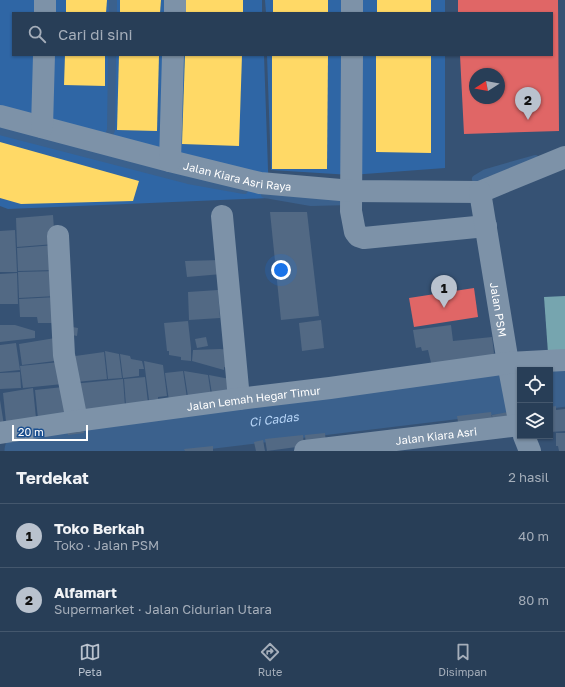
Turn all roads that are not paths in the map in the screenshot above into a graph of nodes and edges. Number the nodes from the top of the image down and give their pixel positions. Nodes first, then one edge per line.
1 (45, 0) edge
2 (175, 0) edge
3 (352, 0) edge
4 (45, 12) edge
5 (174, 12) edge
6 (352, 12) edge
7 (44, 56) edge
8 (173, 56) edge
9 (352, 56) edge
10 (0, 116) edge
11 (42, 127) junction
12 (565, 157) edge
13 (170, 161) junction
14 (352, 191) junction
15 (480, 192) junction
16 (222, 216) dead end
17 (486, 226) junction
18 (58, 236) dead end
19 (565, 360) edge
20 (509, 367) junction
21 (240, 399) junction
22 (517, 409) edge
23 (517, 420) edge
24 (76, 421) junction
25 (0, 433) edge
26 (525, 439) edge
27 (305, 451) edge
28 (530, 451) edge

1 - 4 street
2 - 5 street
3 - 6 street
7 - 11 street
8 - 13 street
9 - 14 street
10 - 11 street, Jalan Kiara Asri Raya
11 - 13 street, Jalan Kiara Asri Raya
12 - 15 street
13 - 14 street, Jalan Kiara Asri Raya
14 - 15 street, Jalan Kiara Asri Raya
14 - 17 street
15 - 17 street, Jalan PSM
16 - 21 street
17 - 20 street, Jalan PSM
18 - 24 street
19 - 20 street, Jalan Lemah Hegar Timur
20 - 21 street, Jalan Lemah Hegar Timur
20 - 22 street, Jalan PSM
21 - 24 street, Jalan Lemah Hegar Timur
23 - 27 street, Jalan Kiara Asri
24 - 25 street, Jalan Lemah Hegar Timur
26 - 28 street

